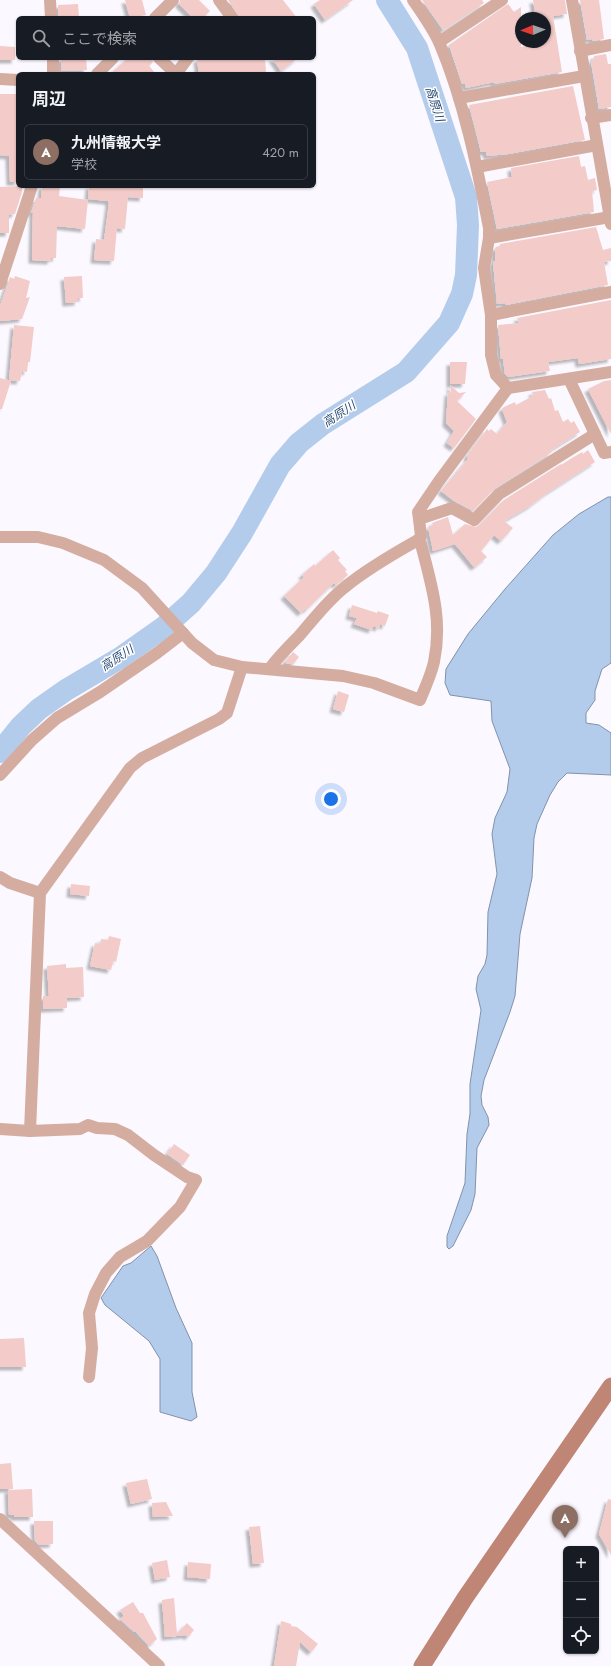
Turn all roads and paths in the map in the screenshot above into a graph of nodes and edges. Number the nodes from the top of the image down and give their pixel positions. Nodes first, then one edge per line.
1 (50, 0) edge
2 (157, 0) edge
3 (173, 0) edge
4 (219, 0) edge
5 (413, 0) edge
6 (502, 0) edge
7 (572, 0) edge
8 (158, 15) edge
9 (51, 16) edge
10 (231, 16) edge
11 (439, 42) junction
12 (611, 45) edge
13 (580, 51) junction
14 (53, 60) edge
15 (111, 60) edge
16 (161, 60) edge
17 (186, 60) edge
18 (53, 72) edge
19 (100, 72) edge
20 (174, 72) edge
21 (178, 72) edge
22 (584, 76) junction
23 (0, 79) edge
24 (16, 80) edge
25 (459, 98) junction
26 (611, 115) edge
27 (592, 118) junction
28 (596, 145) junction
29 (477, 166) junction
30 (31, 188) edge
31 (610, 220) edge
32 (489, 238) junction
33 (5, 256) edge
34 (0, 284) edge
35 (611, 292) edge
36 (491, 315) junction
37 (611, 372) edge
38 (569, 379) junction
39 (508, 388) junction
40 (594, 434) junction
41 (611, 452) edge
42 (420, 519) junction
43 (0, 537) edge
44 (418, 540) junction
45 (183, 633) junction
46 (242, 667) junction
47 (270, 668) junction
48 (0, 775) edge
49 (0, 878) edge
50 (40, 893) junction
51 (0, 1129) edge
52 (30, 1131) junction
53 (89, 1377) dead end
54 (611, 1386) edge
55 (0, 1519) edge
56 (160, 1666) edge
57 (422, 1666) edge

1 - 9 street
2 - 8 street
3 - 8 street
4 - 10 street
5 - 11 street
6 - 11 street
7 - 13 street
11 - 25 street
12 - 13 street
13 - 22 street
14 - 18 street
15 - 19 street
16 - 20 street
17 - 21 street
22 - 25 street
22 - 27 street
23 - 24 street
25 - 29 street
26 - 27 street
27 - 28 street
28 - 29 street
28 - 31 street
29 - 32 street
30 - 33 street
31 - 32 street
32 - 36 street
33 - 34 street
35 - 36 street
36 - 39 street
37 - 38 street
38 - 39 street
38 - 40 street
39 - 42 street
40 - 41 street
40 - 42 street
42 - 44 street
43 - 45 street
44 - 47 street
44 - 47 street
45 - 46 street
45 - 48 street
46 - 47 street
46 - 50 street
49 - 50 street
50 - 52 street
51 - 52 street
52 - 53 street
54 - 57 street
55 - 56 street

